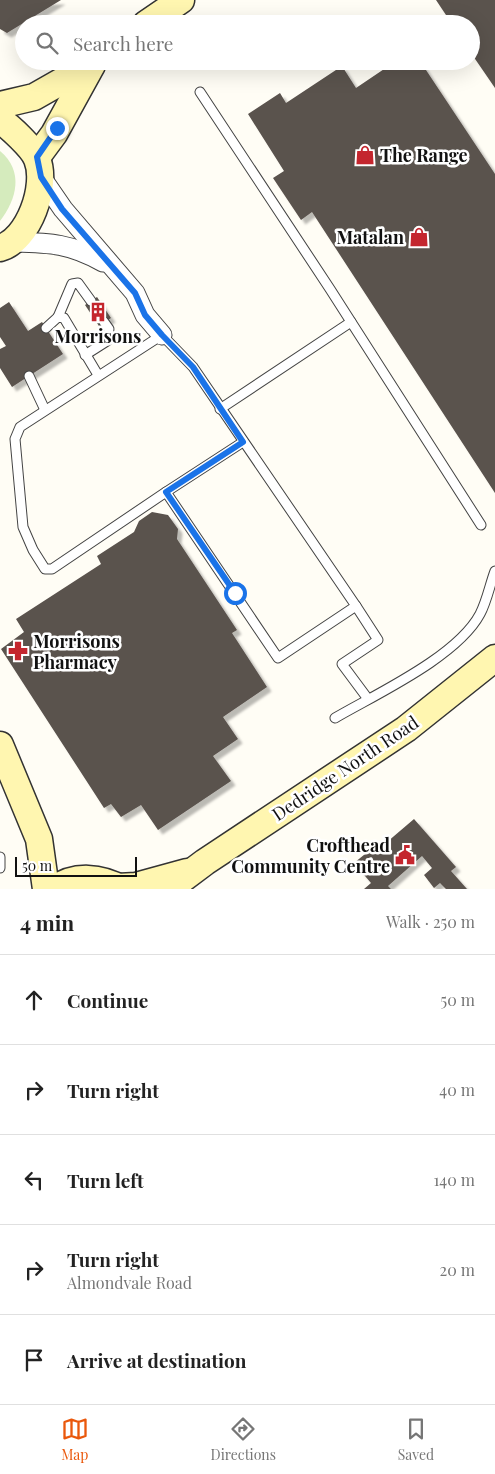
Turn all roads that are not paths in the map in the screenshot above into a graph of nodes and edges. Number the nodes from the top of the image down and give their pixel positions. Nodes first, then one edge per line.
1 (181, 0) edge
2 (159, 15) edge
3 (81, 70) edge
4 (90, 70) edge
5 (200, 92) dead end
6 (0, 105) edge
7 (0, 120) edge
8 (39, 167) junction
9 (4, 247) edge
10 (113, 267) junction
11 (91, 301) dead end
12 (58, 317) junction
13 (104, 322) dead end
14 (351, 322) junction
15 (46, 328) dead end
16 (162, 335) junction
17 (85, 355) junction
18 (98, 375) junction
19 (29, 376) dead end
20 (44, 410) junction
21 (220, 410) junction
22 (243, 442) junction
23 (166, 492) junction
24 (481, 524) dead end
25 (495, 571) edge
26 (356, 606) junction
27 (491, 670) edge
28 (368, 699) junction
29 (335, 718) dead end
30 (0, 746) edge
31 (39, 839) junction
32 (0, 857) edge
33 (0, 868) edge
34 (191, 871) junction
35 (91, 878) junction
36 (120, 888) edge
37 (46, 889) edge
38 (55, 889) edge
39 (169, 889) edge

1 - 2 street
3 - 6 street
4 - 8 street
5 - 14 lane
7 - 8 street
8 - 9 street
8 - 10 street
9 - 10 street
10 - 16 street
11 - 12 lane
12 - 15 lane
12 - 17 lane
13 - 17 lane
14 - 21 lane
14 - 24 lane
16 - 18 lane
16 - 21 lane
17 - 18 lane
18 - 20 lane
19 - 20 lane
20 - 23 lane
21 - 22 lane
22 - 23 lane
22 - 26 lane
23 - 26 lane
25 - 28 lane
26 - 28 lane
27 - 34 street, Dedridge North Road
28 - 29 lane
30 - 31 street
31 - 35 street
31 - 37 street
32 - 33 lane
34 - 36 street, Dedridge North Road
34 - 39 street, Dedridge North Road
35 - 36 street
35 - 38 street

